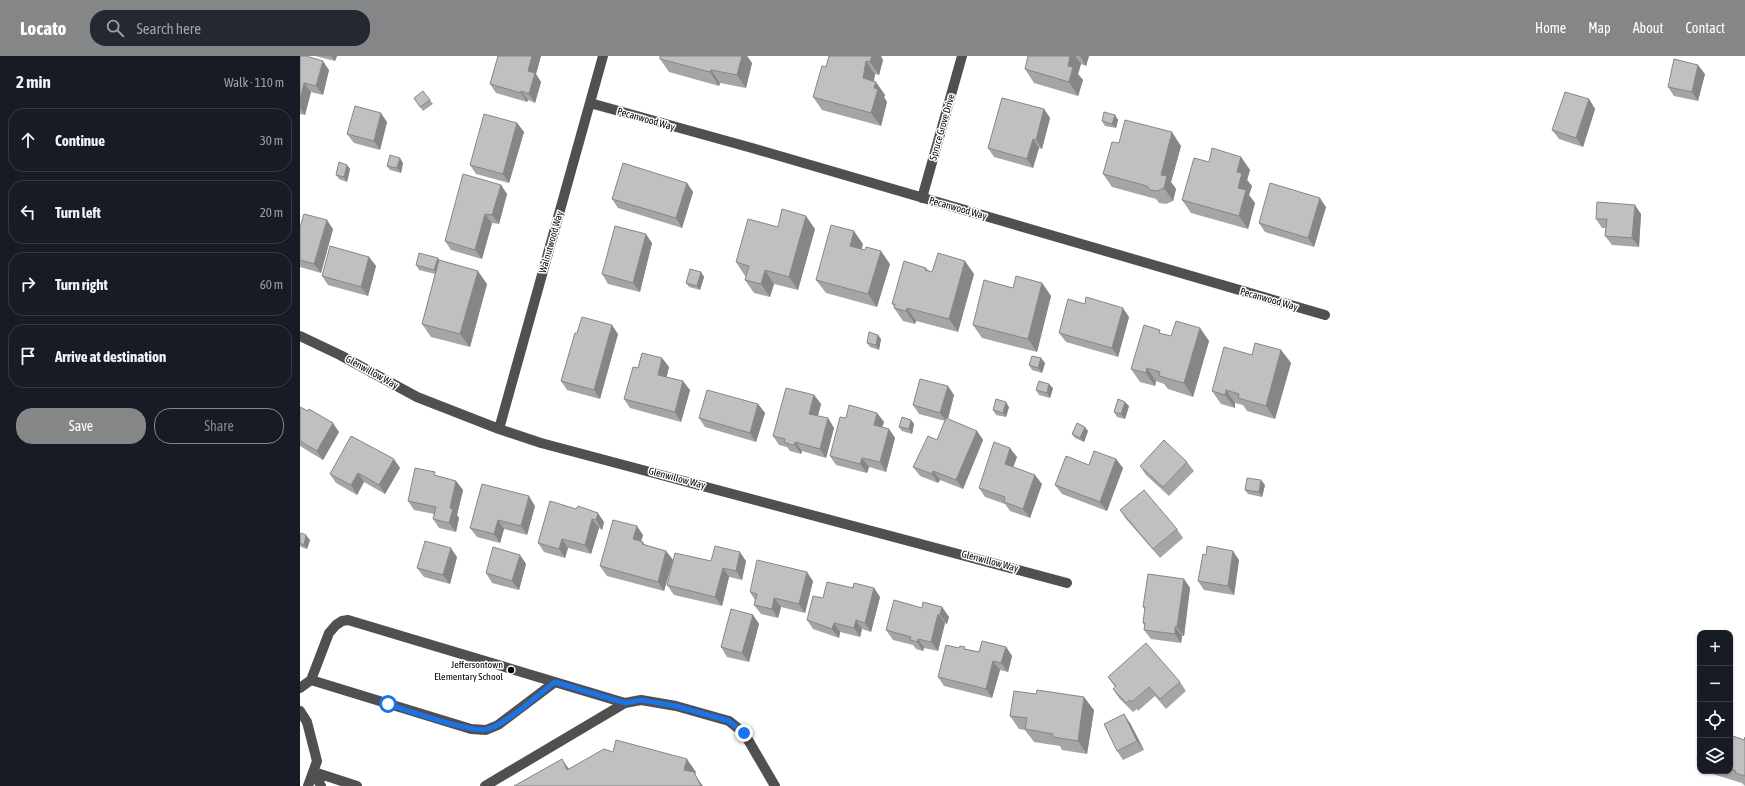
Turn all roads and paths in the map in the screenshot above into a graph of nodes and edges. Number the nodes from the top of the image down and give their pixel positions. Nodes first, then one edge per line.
1 (603, 56) edge
2 (962, 56) edge
3 (590, 103) junction
4 (922, 198) junction
5 (1325, 315) dead end
6 (300, 336) edge
7 (499, 429) junction
8 (1067, 583) dead end
9 (311, 680) junction
10 (555, 682) junction
11 (300, 688) edge
12 (625, 703) junction
13 (300, 711) edge
14 (314, 772) junction
15 (308, 786) edge
16 (321, 786) edge
17 (357, 786) edge
18 (485, 786) edge
19 (774, 786) edge

1 - 3 street, Walnutwood Way
2 - 4 street, Spruce Grove Drive
3 - 4 street, Pecanwood Way
3 - 7 street, Walnutwood Way
4 - 5 street, Pecanwood Way
6 - 7 street, Glenwillow Way
7 - 8 street, Glenwillow Way
9 - 10 street
9 - 10 street
9 - 11 street
10 - 12 street
12 - 18 street
12 - 19 street
13 - 14 street
14 - 15 street
14 - 16 street
14 - 17 street

